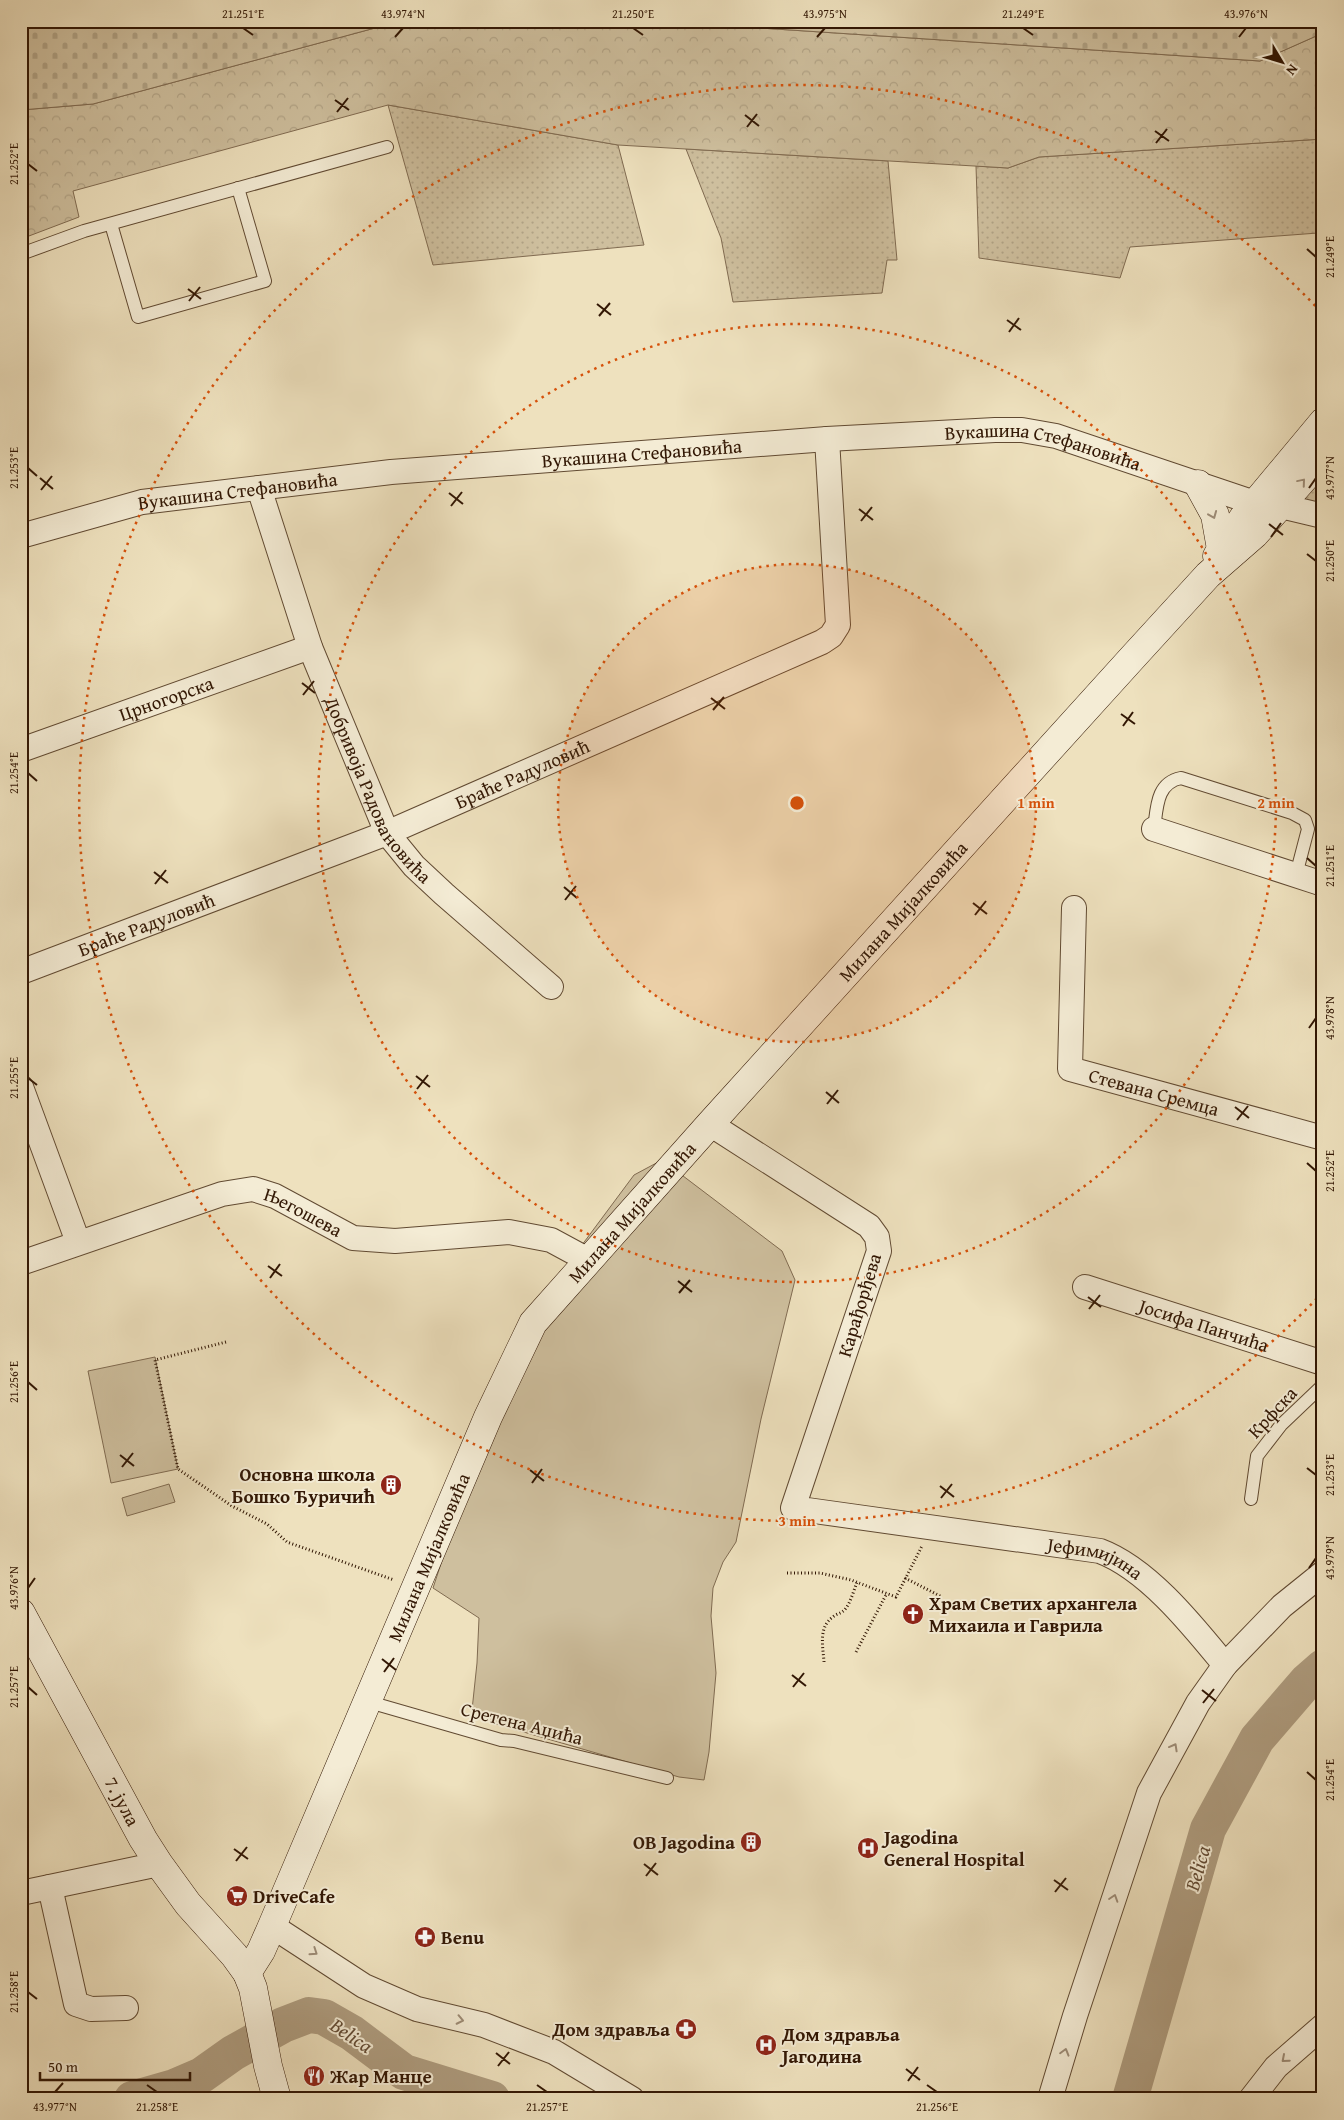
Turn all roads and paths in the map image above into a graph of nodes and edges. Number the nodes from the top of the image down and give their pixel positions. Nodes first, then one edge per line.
1 (387, 147) dead end
2 (238, 188) junction
3 (111, 224) junction
4 (21, 254) edge
5 (1323, 422) edge
6 (827, 439) junction
7 (1323, 442) edge
8 (1323, 457) edge
9 (1293, 458) junction
10 (1198, 484) junction
11 (258, 488) junction
12 (1253, 506) junction
13 (1323, 516) edge
14 (21, 536) edge
15 (1228, 551) junction
16 (310, 647) junction
17 (21, 750) edge
18 (1154, 829) joint
19 (387, 833) junction
20 (1296, 875) junction
21 (1323, 884) edge
22 (1074, 908) dead end
23 (21, 972) edge
24 (551, 987) dead end
25 (21, 1087) edge
26 (710, 1124) junction
27 (1323, 1138) edge
28 (78, 1242) junction
29 (588, 1260) junction
30 (21, 1263) edge
31 (1085, 1287) dead end
32 (226, 1342) dead end
33 (1323, 1363) edge
34 (1323, 1385) edge
35 (1250, 1498) dead end
36 (793, 1508) joint
37 (932, 1528) junction
38 (787, 1572) dead end
39 (1323, 1573) edge
40 (905, 1578) junction
41 (857, 1582) junction
42 (416, 1588) junction
43 (887, 1593) junction
44 (942, 1597) dead end
45 (21, 1612) edge
46 (856, 1652) dead end
47 (824, 1662) dead end
48 (1226, 1665) junction
49 (369, 1702) junction
50 (667, 1778) dead end
51 (159, 1864) junction
52 (50, 1888) junction
53 (21, 1893) edge
54 (272, 1926) junction
55 (250, 1981) junction
56 (126, 2008) dead end
57 (1322, 2028) edge
58 (277, 2099) edge
59 (632, 2099) edge
60 (1050, 2099) edge
61 (1251, 2099) edge

1 - 2 lane
2 - 3 lane
2 - 3 lane
3 - 4 lane
5 - 9 street, Милана Мијалковића
6 - 10 street, Вукашина Стефановића
6 - 11 street, Вукашина Стефановића
6 - 19 street, Браће Радуловић
7 - 9 street
12 -> 8 street, Милана Мијалковића
9 - 12 street, Милана Мијалковића
10 - 12 street, Вукашина Стефановића
10 -> 15 street
11 - 14 street, Вукашина Стефановића
11 - 16 street, Добривоја Радовановића
12 - 13 street, Вукашина Стефановића
12 - 15 street, Милана Мијалковића
12 - 15 street
15 - 26 street, Милана Мијалковића
16 - 17 street, Црногорска
16 - 19 street, Добривоја Радовановића
18 - 20 street
18 - 20 lane
19 - 23 street, Браће Радуловић
19 - 24 street, Добривоја Радовановића
20 - 21 street
22 - 27 street, Стевана Сремца
25 - 28 street
26 - 29 street, Милана Мијалковића
26 - 36 street, Карађорђева
28 - 29 street, Његошева
28 - 30 street, Његошева
29 - 42 street, Милана Мијалковића
31 - 33 street, Јосифа Панчића
32 - 42 path
34 - 35 lane, Крфска
36 - 37 street, Јефимијина
37 - 40 path
37 - 48 street, Јефимијина
38 - 41 path
39 - 48 street
40 - 43 path
40 - 44 path
41 - 43 path
41 - 47 path
42 - 49 street, Милана Мијалковића
43 - 46 path
45 - 51 street, 7. јула
60 -> 48 street
49 - 50 lane, Сретена Аџића
49 - 54 street, Милана Мијалковића
51 - 52 street
51 - 55 street, 7. јула
52 - 53 street
52 - 56 street
54 - 55 street, Милана Мијалковића
54 -> 59 street
55 - 58 street
57 -> 61 street

